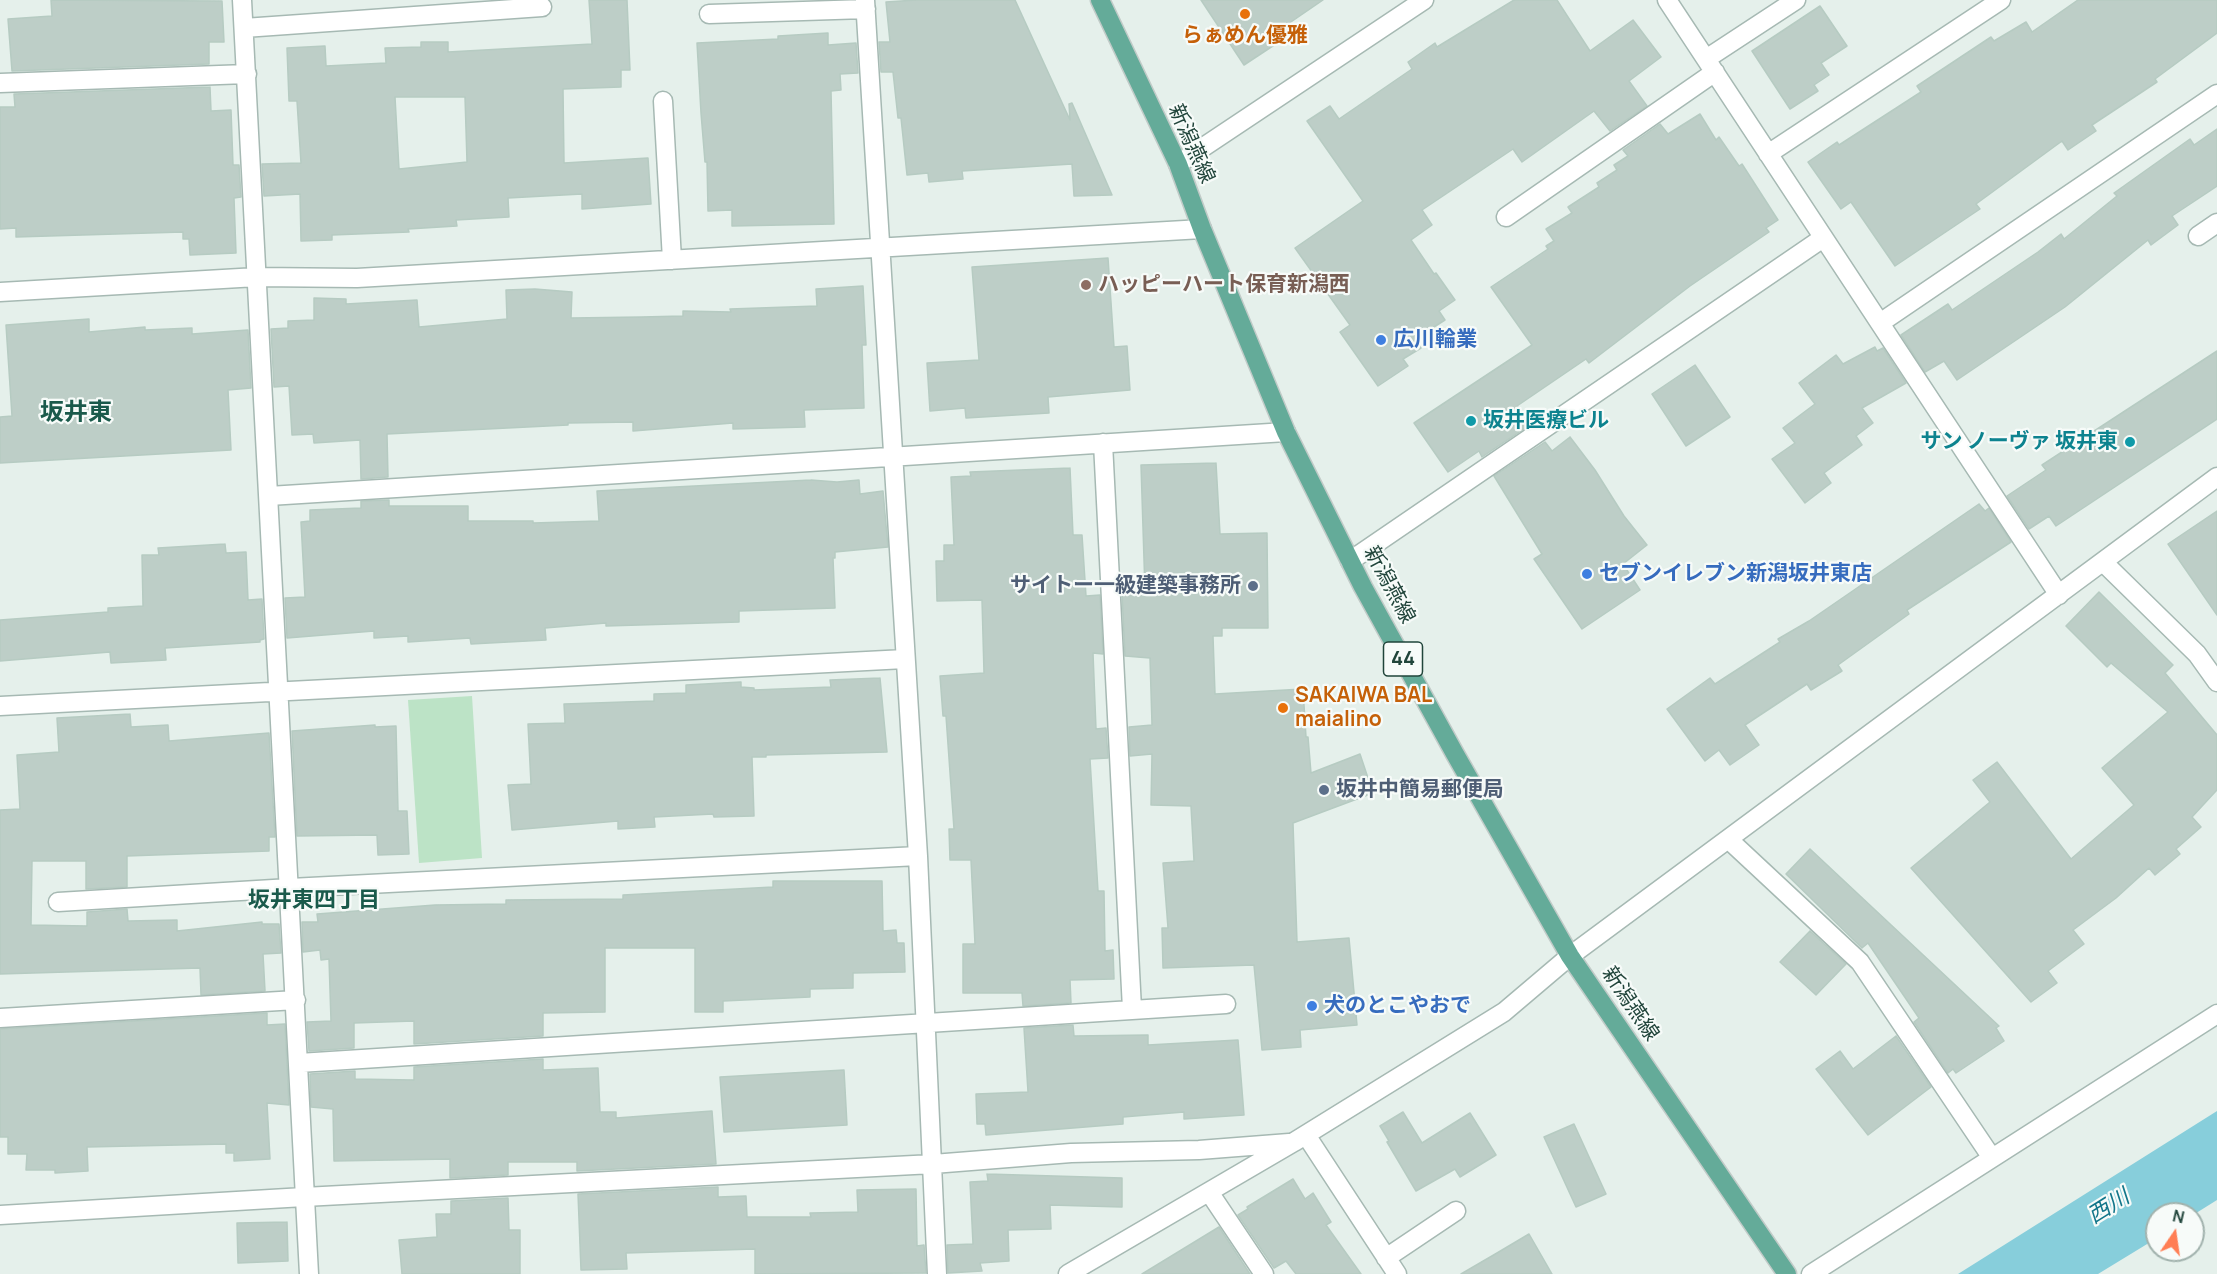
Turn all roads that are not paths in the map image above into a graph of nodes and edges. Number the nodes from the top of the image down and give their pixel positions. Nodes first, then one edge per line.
1 (242, 0) edge
2 (1100, 0) edge
3 (1424, 0) edge
4 (1667, 0) edge
5 (1796, 0) edge
6 (2001, 0) edge
7 (866, 4) edge
8 (542, 7) dead end
9 (709, 14) dead end
10 (244, 28) junction
11 (1710, 66) junction
12 (247, 74) junction
13 (0, 83) edge
14 (2217, 94) edge
15 (663, 101) dead end
16 (1768, 154) junction
17 (1178, 164) junction
18 (1506, 217) dead end
19 (2217, 223) edge
20 (1202, 229) junction
21 (2198, 236) dead end
22 (1824, 238) junction
23 (881, 247) junction
24 (672, 260) junction
25 (257, 277) junction
26 (0, 292) edge
27 (1880, 323) junction
28 (1286, 432) junction
29 (1103, 443) junction
30 (895, 456) junction
31 (2217, 477) edge
32 (269, 496) junction
33 (1350, 561) junction
34 (2103, 562) junction
35 (2059, 595) junction
36 (905, 659) junction
37 (2217, 682) edge
38 (279, 693) junction
39 (0, 706) edge
40 (1728, 839) junction
41 (918, 856) junction
42 (290, 888) junction
43 (58, 902) dead end
44 (1570, 956) junction
45 (296, 1000) junction
46 (1226, 1004) dead end
47 (1132, 1009) junction
48 (2217, 1014) edge
49 (0, 1018) edge
50 (927, 1025) junction
51 (299, 1063) junction
52 (1300, 1139) junction
53 (1992, 1158) junction
54 (933, 1164) junction
55 (1209, 1192) junction
56 (304, 1197) junction
57 (1456, 1211) dead end
58 (0, 1215) edge
59 (1386, 1258) junction
60 (309, 1274) edge
61 (937, 1274) edge
62 (1068, 1274) edge
63 (1264, 1274) edge
64 (1396, 1274) edge
65 (1787, 1274) edge
66 (1811, 1274) edge

1 - 10 street
2 - 17 main road, 新潟燕線 / 44
3 - 17 street
4 - 11 street
5 - 11 street
6 - 16 street
7 - 9 street
7 - 23 street
8 - 10 street
10 - 12 street
11 - 16 street
11 - 18 street
12 - 13 street
12 - 25 street
14 - 27 street
15 - 24 street
16 - 22 street
17 - 20 main road, 新潟燕線 / 44
19 - 21 street
20 - 23 street
20 - 28 main road, 新潟燕線 / 44
22 - 27 street
22 - 33 street
23 - 24 street
23 - 30 street
24 - 25 street
25 - 26 street
25 - 32 street
27 - 35 street
28 - 29 street
28 - 33 main road, 新潟燕線 / 44
29 - 30 street
29 - 47 street
30 - 32 street
30 - 36 street
31 - 34 street
32 - 38 street
33 - 44 main road, 新潟燕線 / 44
34 - 35 street
34 - 37 street
35 - 40 street
36 - 38 street
36 - 41 street
38 - 39 street
38 - 42 street
40 - 44 street
40 - 53 street
41 - 42 street
41 - 50 street
42 - 43 street
42 - 45 street
44 - 52 street
44 - 65 main road, 新潟燕線 / 44
45 - 49 street
45 - 51 street
46 - 47 street
47 - 50 street
48 - 53 street
50 - 51 street
50 - 54 street
51 - 56 street
52 - 54 street
52 - 55 street
52 - 59 street
53 - 66 street
54 - 56 street
54 - 61 street
55 - 62 street
55 - 63 street
56 - 58 street
56 - 60 street
57 - 59 street
59 - 64 street

